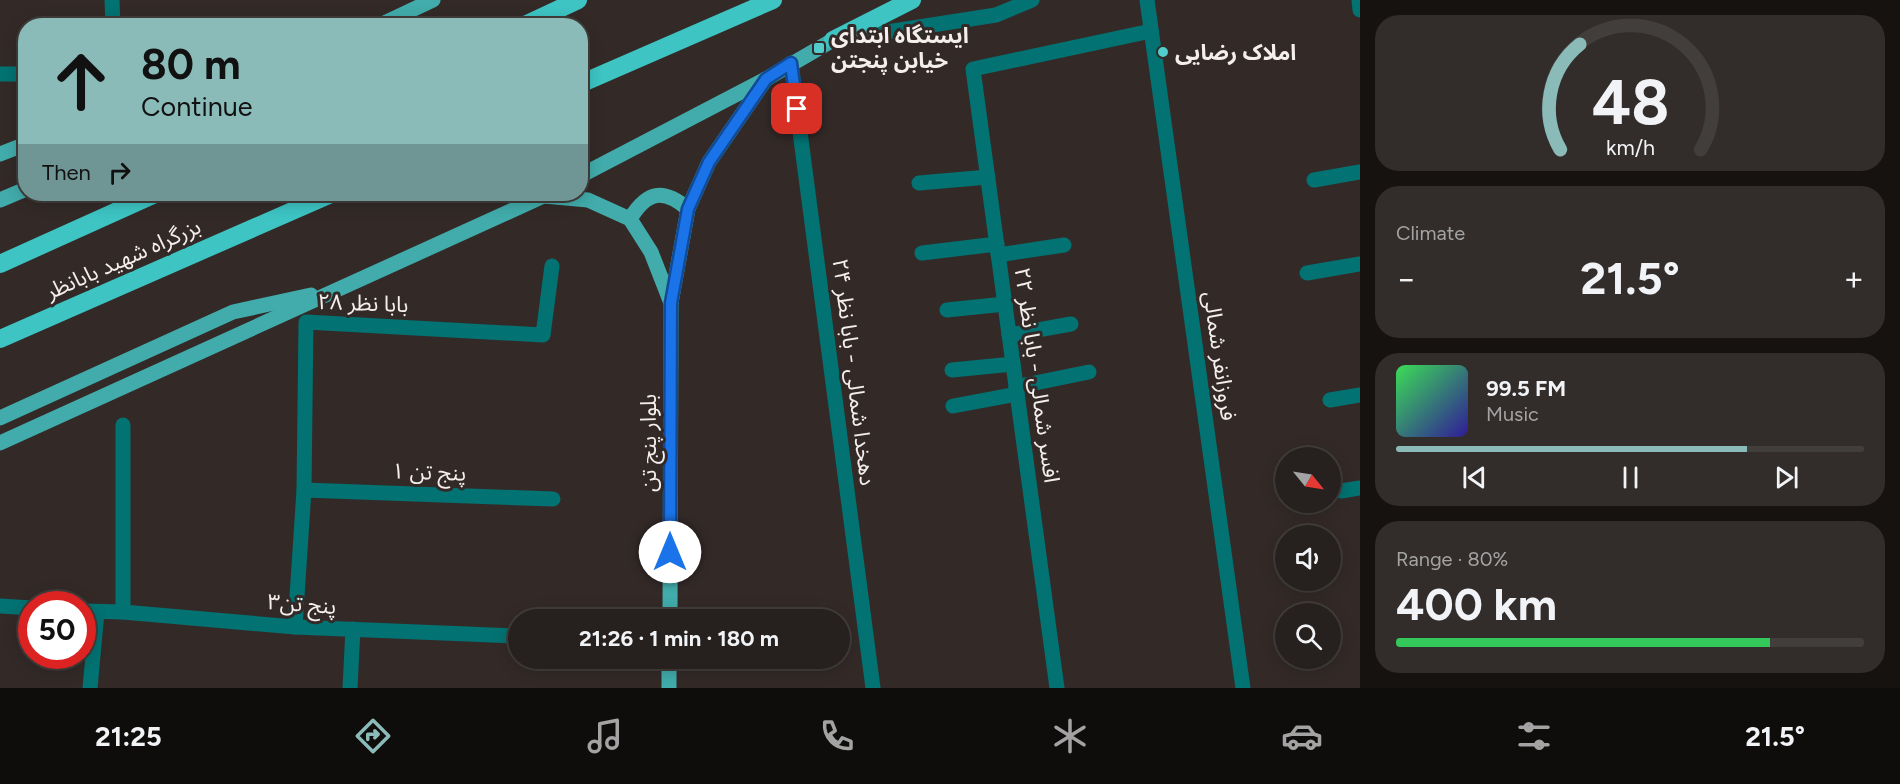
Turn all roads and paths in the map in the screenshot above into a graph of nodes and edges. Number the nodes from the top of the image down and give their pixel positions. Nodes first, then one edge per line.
1 (112, 0) edge
2 (433, 0) edge
3 (578, 0) edge
4 (772, 0) edge
5 (912, 0) edge
6 (1032, 0) edge
7 (1147, 0) edge
8 (1359, 0) edge
9 (1360, 10) edge
10 (113, 18) edge
11 (395, 18) edge
12 (539, 18) edge
13 (1151, 31) junction
14 (833, 40) junction
15 (791, 63) junction
16 (0, 74) edge
17 (18, 74) edge
18 (766, 79) junction
19 (588, 80) edge
20 (18, 147) edge
21 (0, 154) edge
22 (1360, 172) edge
23 (588, 173) edge
24 (988, 177) junction
25 (1314, 180) dead end
26 (919, 183) dead end
27 (18, 192) edge
28 (0, 200) edge
29 (588, 200) edge
30 (140, 201) edge
31 (315, 201) edge
32 (533, 201) edge
33 (688, 209) junction
34 (630, 219) junction
35 (1064, 245) dead end
36 (997, 250) junction
37 (922, 253) dead end
38 (0, 264) edge
39 (1360, 264) edge
40 (552, 266) dead end
41 (1307, 273) dead end
42 (342, 288) junction
43 (671, 303) junction
44 (1005, 304) junction
45 (947, 310) dead end
46 (1071, 324) dead end
47 (1009, 335) junction
48 (0, 339) edge
49 (1013, 364) junction
50 (952, 370) dead end
51 (1089, 372) dead end
52 (1016, 391) junction
53 (1360, 395) edge
54 (1330, 400) dead end
55 (953, 406) dead end
56 (0, 418) edge
57 (123, 425) dead end
58 (0, 443) edge
59 (1360, 488) edge
60 (304, 490) junction
61 (1341, 491) dead end
62 (553, 499) dead end
63 (0, 606) edge
64 (18, 607) edge
65 (670, 609) edge
66 (96, 611) edge
67 (123, 612) junction
68 (295, 627) junction
69 (353, 629) junction
70 (508, 636) edge
71 (90, 669) edge
72 (669, 669) edge
73 (90, 688) edge
74 (350, 688) edge
75 (669, 688) edge
76 (873, 688) edge
77 (1056, 688) edge
78 (1244, 688) edge

1 - 10 street
2 - 11 main road
3 - 12 highway
4 - 19 highway
5 - 14 highway
6 - 14 street
7 - 13 street, فروزانفر شمالی
8 - 9 street
13 - 24 street, افسر شمالی - بابا نظر ۲۲
13 - 78 street, فروزانفر شمالی
14 - 15 main road
15 - 18 main road
15 - 76 street, دهخدا شمالی - بابا نظر ۲۴
16 - 17 street
18 - 23 main road
18 - 33 main road
20 - 21 main road
22 - 25 street
24 - 26 street
24 - 36 street, افسر شمالی - بابا نظر ۲۲
27 - 28 main road
29 - 34 main road
30 - 38 highway, بزرگراه شهید بابانظر
31 - 48 highway, بزرگراه شهید بابانظر
32 - 42 main road
33 - 34 main road
33 - 43 main road
34 - 43 main road
35 - 36 street
36 - 37 street
36 - 44 street, افسر شمالی - بابا نظر ۲۲
39 - 41 street
40 - 60 street, بابا نظر ۲۸
42 - 56 main road
42 - 58 main road
43 - 65 main road, بلوار پنج تن
44 - 45 street
44 - 47 street, افسر شمالی - بابا نظر ۲۲
46 - 47 street
47 - 49 street, افسر شمالی - بابا نظر ۲۲
49 - 50 street
49 - 52 street, افسر شمالی - بابا نظر ۲۲
51 - 52 street
52 - 55 street
52 - 77 street, افسر شمالی - بابا نظر ۲۲
53 - 54 street
57 - 67 street
59 - 61 street
60 - 62 street, پنج تن ۱
60 - 68 street, بابا نظر ۲۸
63 - 64 street
66 - 67 street, پنج تن۳
67 - 68 street, پنج تن۳
68 - 69 street, پنج تن۳
69 - 70 street, پنج تن۳
69 - 74 street
71 - 73 street
72 - 75 main road

